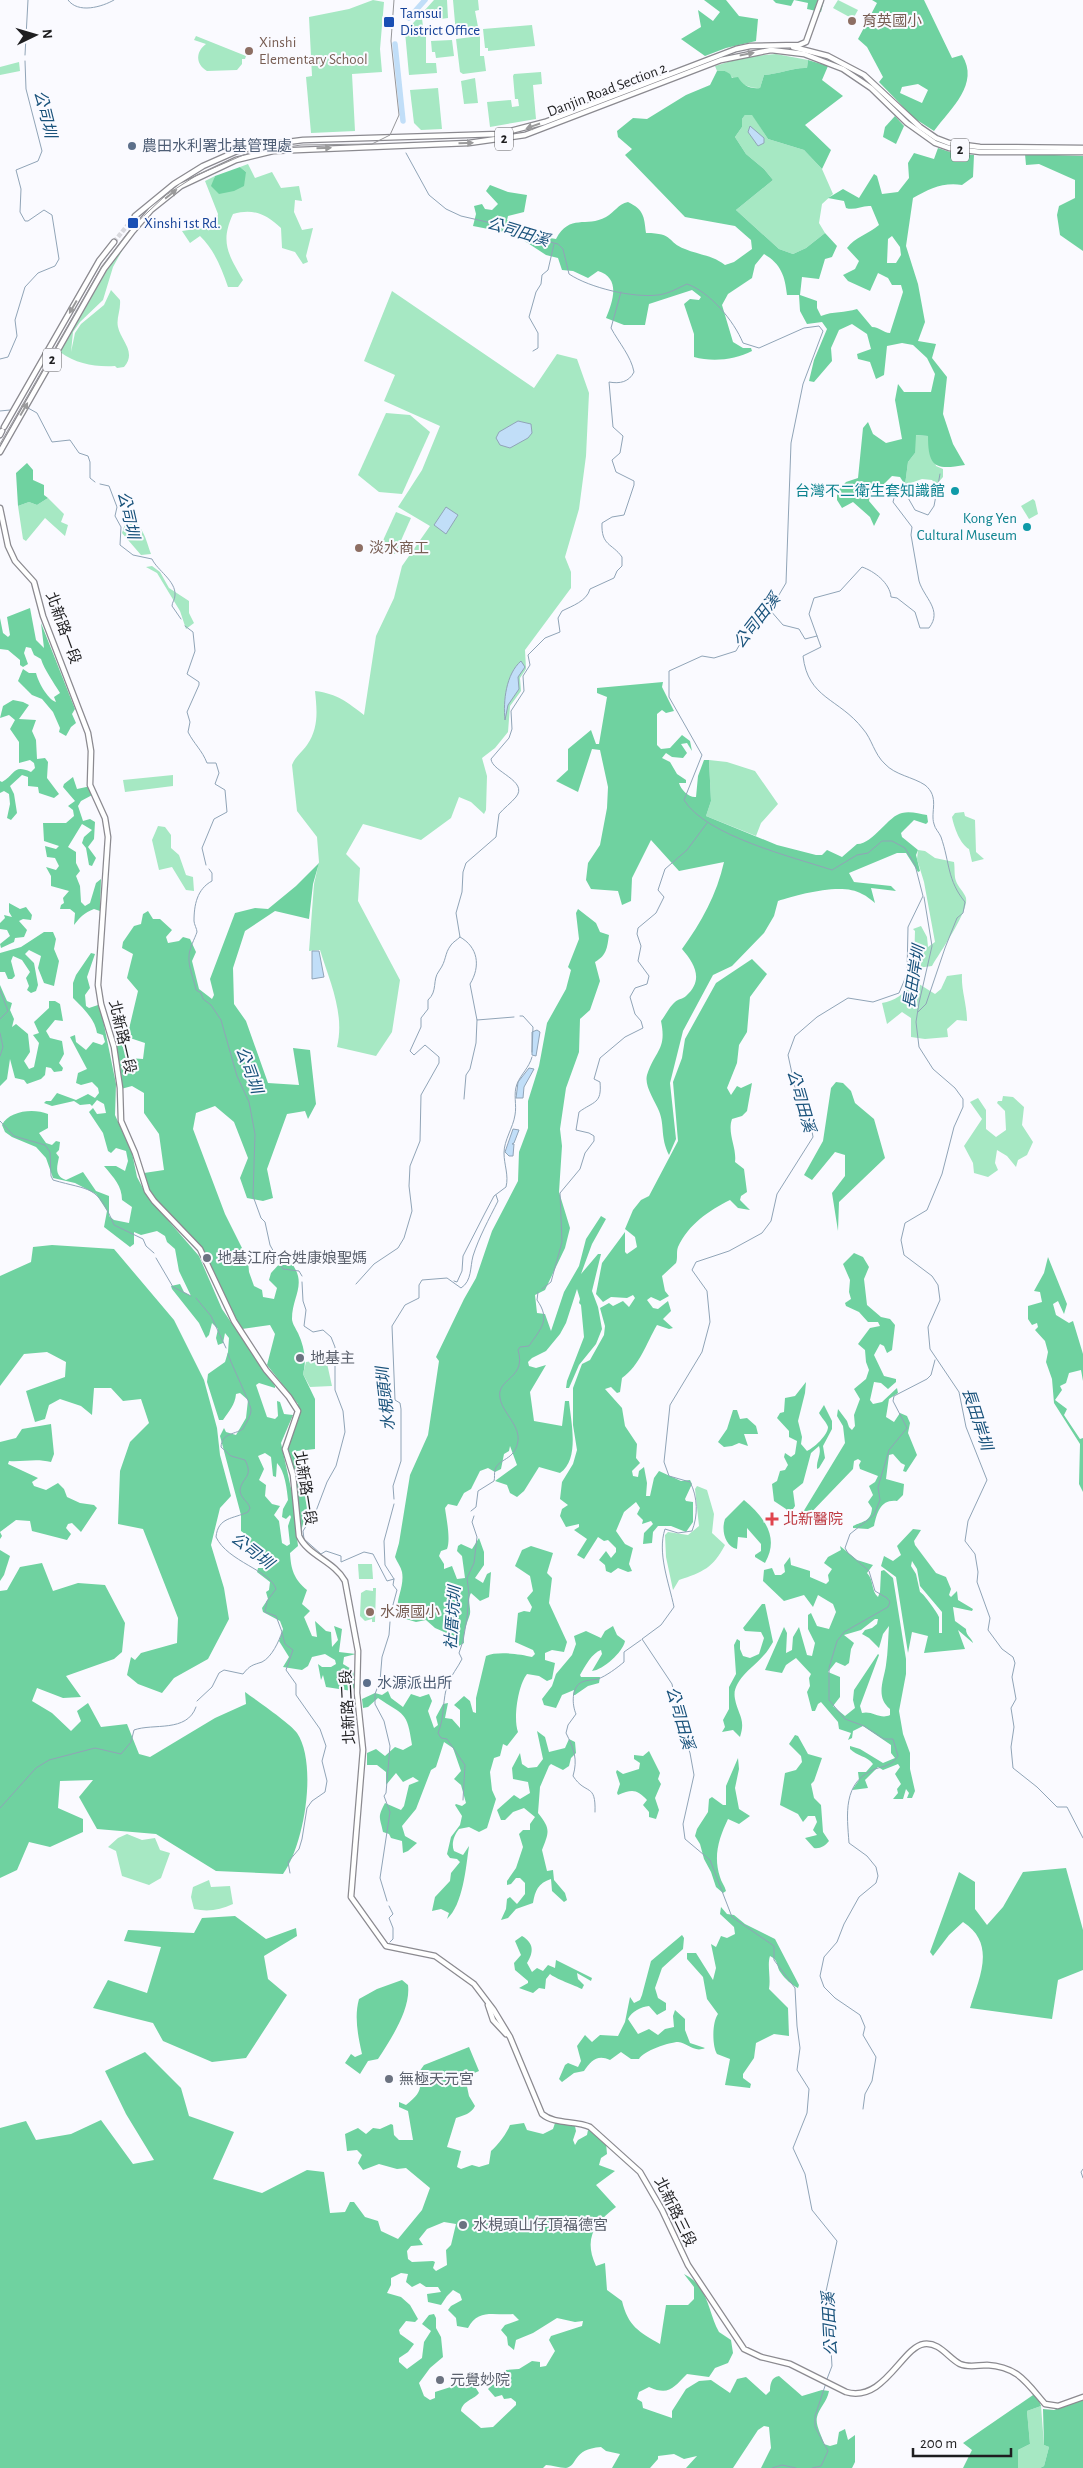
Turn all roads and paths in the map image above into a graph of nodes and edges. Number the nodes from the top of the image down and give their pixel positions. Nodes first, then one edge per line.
1 (821, 0) edge
2 (782, 45) junction
3 (1083, 150) edge
4 (135, 216) tunnel mouth
5 (114, 242) tunnel mouth
6 (2, 431) edge
7 (0, 452) edge
8 (0, 508) edge
9 (299, 1536) joint
10 (351, 1897) joint
11 (1083, 2397) edge

1 - 2 main road
2 - 3 main road, 2
2 -> 4 main road, Danjin Road Section 2 / 2
7 -> 3 main road, Danjin Road Section 2 / 2
5 -> 6 main road, 2
8 - 9 main road, 北新路一段
9 - 10 main road, 北新路二段
10 - 11 main road, 北新路三段

